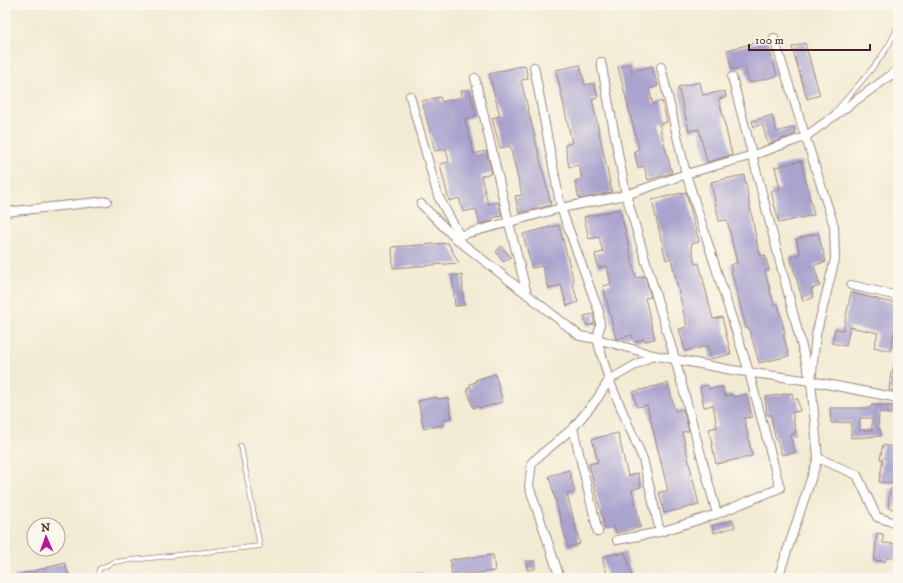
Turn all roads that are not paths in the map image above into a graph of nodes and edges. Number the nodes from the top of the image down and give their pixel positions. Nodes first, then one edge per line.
1 (898, 25) edge
2 (774, 38) dead end
3 (601, 62) dead end
4 (534, 67) dead end
5 (661, 67) dead end
6 (898, 70) edge
7 (732, 77) dead end
8 (475, 78) dead end
9 (410, 96) dead end
10 (827, 122) junction
11 (806, 137) junction
12 (753, 155) junction
13 (686, 174) junction
14 (626, 195) junction
15 (107, 201) dead end
16 (421, 204) dead end
17 (561, 208) junction
18 (5, 212) edge
19 (509, 223) junction
20 (457, 236) junction
21 (851, 285) dead end
22 (527, 294) junction
23 (898, 296) edge
24 (597, 339) junction
25 (653, 355) junction
26 (675, 359) junction
27 (749, 372) junction
28 (609, 380) junction
29 (811, 380) junction
30 (898, 398) edge
31 (573, 428) junction
32 (241, 446) dead end
33 (818, 458) junction
34 (717, 514) junction
35 (898, 524) edge
36 (598, 532) dead end
37 (660, 532) junction
38 (617, 540) dead end
39 (98, 578) edge
40 (560, 578) edge
41 (778, 578) edge

1 - 10 lane
2 - 11 street
3 - 14 street
4 - 17 street
5 - 13 street
6 - 10 street
7 - 12 street
8 - 19 street
9 - 20 street
10 - 11 street
11 - 12 street
11 - 29 street
12 - 13 street
12 - 29 street
13 - 14 street
13 - 27 street
14 - 17 street
14 - 26 street
15 - 18 street
16 - 20 street
17 - 19 street
17 - 24 street
19 - 20 street
19 - 22 street
20 - 22 street
21 - 23 street
22 - 24 street
24 - 25 street
24 - 28 street
25 - 26 street
25 - 28 street
26 - 27 street
26 - 34 street
27 - 29 street
27 - 34 street
28 - 31 street
28 - 37 street
29 - 30 street
29 - 33 street
31 - 36 street
31 - 40 street
32 - 39 lane
33 - 35 street
33 - 41 street
34 - 37 street
37 - 38 street

